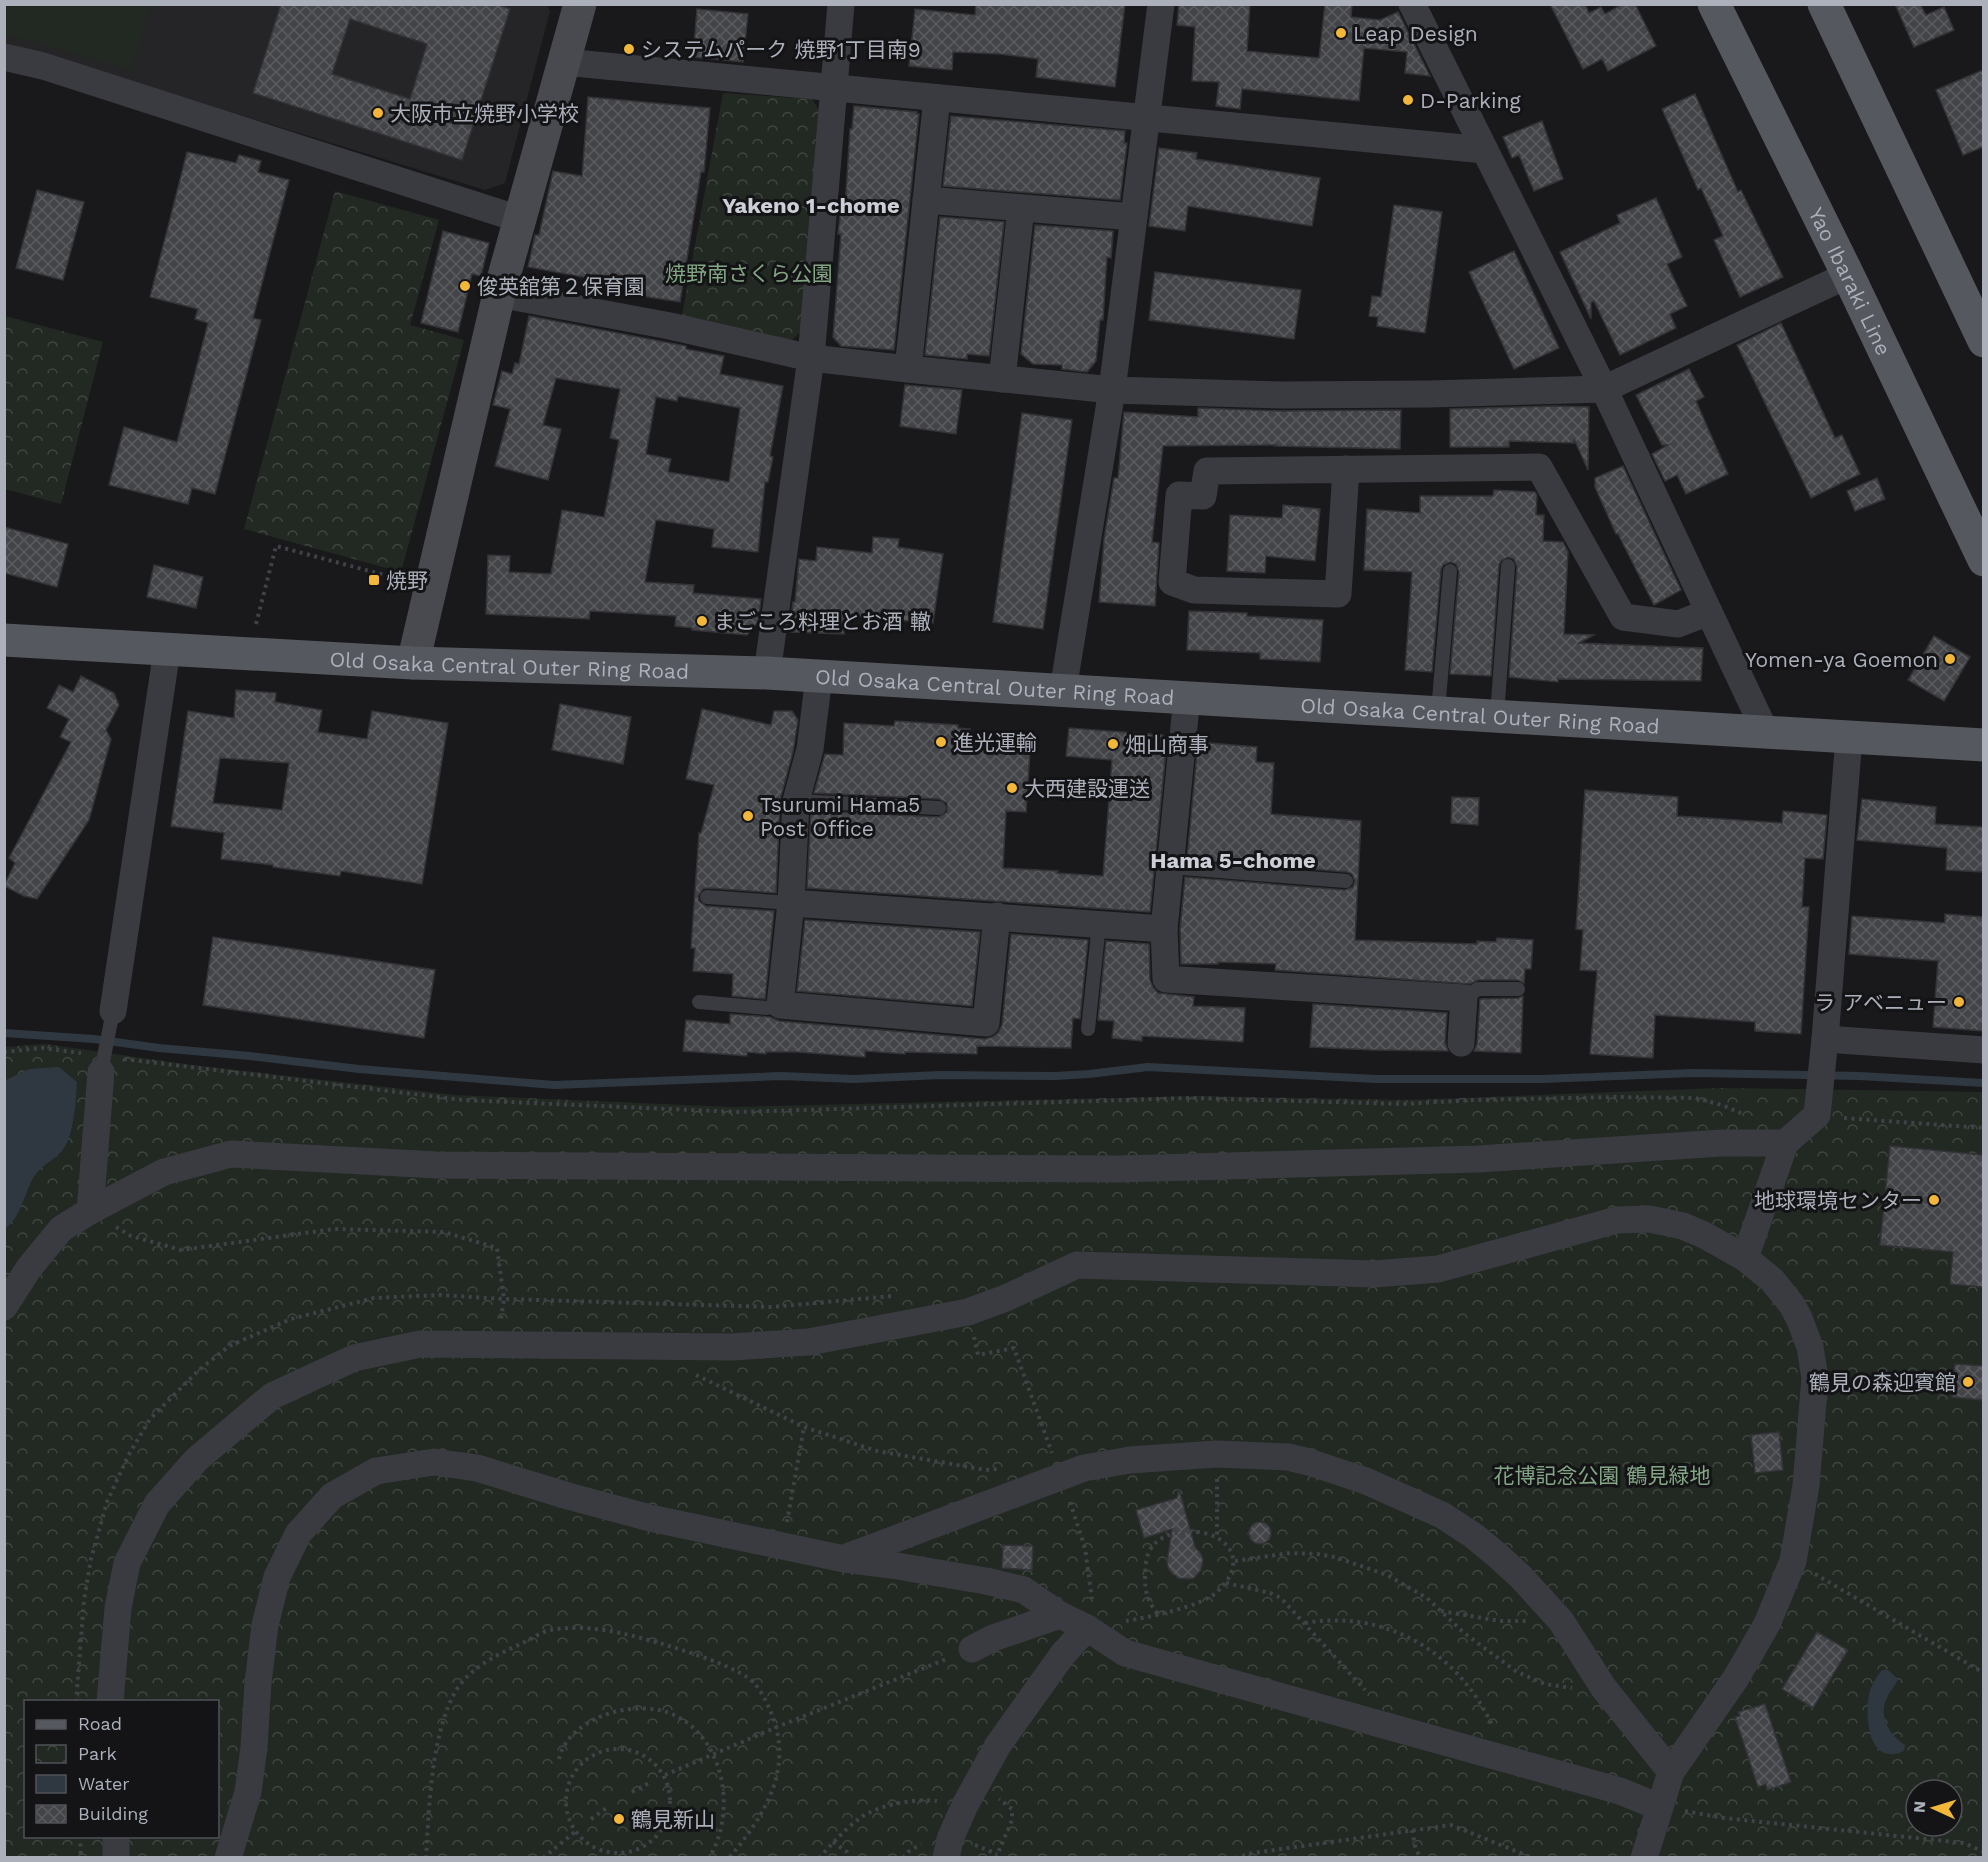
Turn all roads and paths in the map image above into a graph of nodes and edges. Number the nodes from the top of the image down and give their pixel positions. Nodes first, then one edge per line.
1 (580, 4) edge
2 (841, 4) edge
3 (1161, 4) edge
4 (1412, 4) edge
5 (1714, 4) edge
6 (1824, 4) edge
7 (4, 57) edge
8 (564, 63) junction
9 (835, 88) junction
10 (937, 98) junction
11 (1146, 118) junction
12 (1485, 150) junction
13 (926, 200) junction
14 (1021, 208) junction
15 (1134, 217) junction
16 (519, 219) junction
17 (1848, 275) junction
18 (499, 294) junction
19 (1983, 339) edge
20 (811, 358) junction
21 (908, 369) junction
22 (1002, 379) junction
23 (1604, 389) junction
24 (1112, 390) junction
25 (1346, 469) junction
26 (1983, 560) edge
27 (1508, 566) dead end
28 (1450, 571) dead end
29 (412, 583) dead end
30 (1709, 612) junction
31 (256, 625) dead end
32 (4, 640) edge
33 (167, 650) junction
34 (412, 663) junction
35 (767, 673) junction
36 (819, 677) junction
37 (1063, 690) junction
38 (1186, 696) junction
39 (1438, 711) junction
40 (1497, 715) junction
41 (1765, 731) junction
42 (1849, 737) junction
43 (1983, 745) edge
44 (796, 801) junction
45 (939, 808) dead end
46 (1170, 867) junction
47 (1346, 881) dead end
48 (707, 897) dead end
49 (791, 903) junction
50 (997, 916) junction
51 (1099, 924) junction
52 (1164, 928) junction
53 (1518, 989) dead end
54 (1464, 998) junction
55 (699, 1002) dead end
56 (780, 1005) junction
57 (113, 1011) joint
58 (1088, 1029) dead end
59 (1461, 1043) dead end
60 (1825, 1047) junction
61 (1983, 1050) edge
62 (4, 1052) edge
63 (102, 1061) junction
64 (1819, 1106) junction
65 (1749, 1117) dead end
66 (1983, 1128) edge
67 (1785, 1143) junction
68 (90, 1211) junction
69 (1745, 1258) junction
70 (4, 1307) edge
71 (968, 1312) junction
72 (498, 1344) junction
73 (686, 1370) dead end
74 (804, 1427) junction
75 (1216, 1454) junction
76 (1006, 1469) dead end
77 (1060, 1477) junction
78 (1217, 1537) junction
79 (783, 1546) junction
80 (844, 1559) junction
81 (1235, 1561) junction
82 (1793, 1561) junction
83 (1226, 1583) junction
84 (1548, 1606) junction
85 (1440, 1611) junction
86 (1158, 1614) junction
87 (1060, 1615) junction
88 (1305, 1623) junction
89 (1087, 1628) junction
90 (972, 1649) joint
91 (1983, 1674) edge
92 (1603, 1687) junction
93 (110, 1700) edge
94 (1361, 1720) junction
95 (777, 1727) junction
96 (1495, 1730) dead end
97 (714, 1755) junction
98 (559, 1759) dead end
99 (1671, 1772) junction
100 (664, 1775) junction
101 (651, 1782) dead end
102 (632, 1792) dead end
103 (970, 1794) junction
104 (608, 1807) dead end
105 (1659, 1807) junction
106 (591, 1819) dead end
107 (1412, 1830) junction
108 (576, 1831) junction
109 (80, 1838) edge
110 (116, 1838) edge
111 (833, 1842) junction
112 (1983, 1852) edge
113 (81, 1857) edge
114 (116, 1857) edge
115 (228, 1857) edge
116 (426, 1857) edge
117 (543, 1857) edge
118 (708, 1857) edge
119 (729, 1857) edge
120 (819, 1857) edge
121 (849, 1857) edge
122 (946, 1857) edge
123 (996, 1857) edge
124 (1235, 1857) edge
125 (1420, 1857) edge
126 (1533, 1857) edge
127 (1644, 1857) edge

1 - 8 street
2 - 9 street
3 - 11 street
4 - 12 street
5 - 17 main road, Yao Ibaraki Line
6 - 19 main road
7 - 16 street
8 - 9 street
8 - 16 street
9 - 10 street
9 - 20 street
10 - 11 street
10 - 13 street
11 - 12 street
11 - 15 street
12 - 23 street
13 - 14 street
13 - 21 street
14 - 15 street
14 - 22 street
15 - 24 street
16 - 18 street
17 - 23 street
17 - 26 main road, Yao Ibaraki Line
18 - 20 street
18 - 34 street
20 - 21 street
20 - 35 street
21 - 22 street
22 - 24 street
23 - 24 street
23 - 30 street
24 - 37 street
25 - 25 street
25 - 30 street
27 - 40 lane
28 - 39 lane
29 - 31 path
30 - 41 street
32 - 33 main road, Old Osaka Central Outer Ring Road
33 - 34 main road, Old Osaka Central Outer Ring Road
33 - 57 street
34 - 35 main road, Old Osaka Central Outer Ring Road
35 - 36 main road, Old Osaka Central Outer Ring Road
36 - 37 main road, Old Osaka Central Outer Ring Road
36 - 44 street
37 - 38 main road, Old Osaka Central Outer Ring Road
38 - 39 main road, Old Osaka Central Outer Ring Road
38 - 46 street
39 - 40 main road, Old Osaka Central Outer Ring Road
40 - 41 main road, Old Osaka Central Outer Ring Road
41 - 42 main road, Old Osaka Central Outer Ring Road
42 - 43 main road, Old Osaka Central Outer Ring Road
42 - 60 street
44 - 45 lane
44 - 49 street
46 - 47 lane
46 - 52 street
48 - 49 lane
49 - 50 street
49 - 56 street
50 - 51 street
50 - 56 street
51 - 52 street
51 - 58 lane
52 - 54 street
53 - 54 lane
54 - 59 street
55 - 56 lane
57 - 63 lane, bridge
60 - 61 street
60 - 64 street
62 - 63 path
63 - 65 path
63 - 68 street
64 - 66 path
64 - 67 street
67 - 68 street
67 - 69 street
68 - 70 street
68 - 72 path
69 - 71 street
69 - 82 street
71 - 72 street
71 - 77 path
72 - 93 street
73 - 74 path
74 - 76 path
74 - 79 path
75 - 77 street
75 - 78 path
75 - 84 street
77 - 80 street
77 - 89 path
78 - 81 path
78 - 86 path
79 - 80 street
79 - 115 street
80 - 87 street
81 - 83 path
81 - 85 path
82 - 91 path
82 - 99 street
83 - 86 path
83 - 88 path
84 - 85 path
84 - 92 street
85 - 92 path
86 - 89 path
87 - 89 street
87 - 90 street
88 - 94 path
88 - 96 path
89 - 94 street
89 - 103 street
90 - 95 path
92 - 99 street
94 - 105 street
95 - 97 path
95 - 116 path
95 - 119 path
97 - 98 path
97 - 100 path
97 - 118 path
99 - 105 street
100 - 108 path
100 - 108 path
101 - 102 path
103 - 111 path
103 - 122 street
103 - 123 path
104 - 106 path
105 - 112 path
105 - 127 street
107 - 124 path
107 - 125 path
107 - 126 path
108 - 117 path
109 - 113 path
110 - 114 street
111 - 120 path
111 - 121 path

